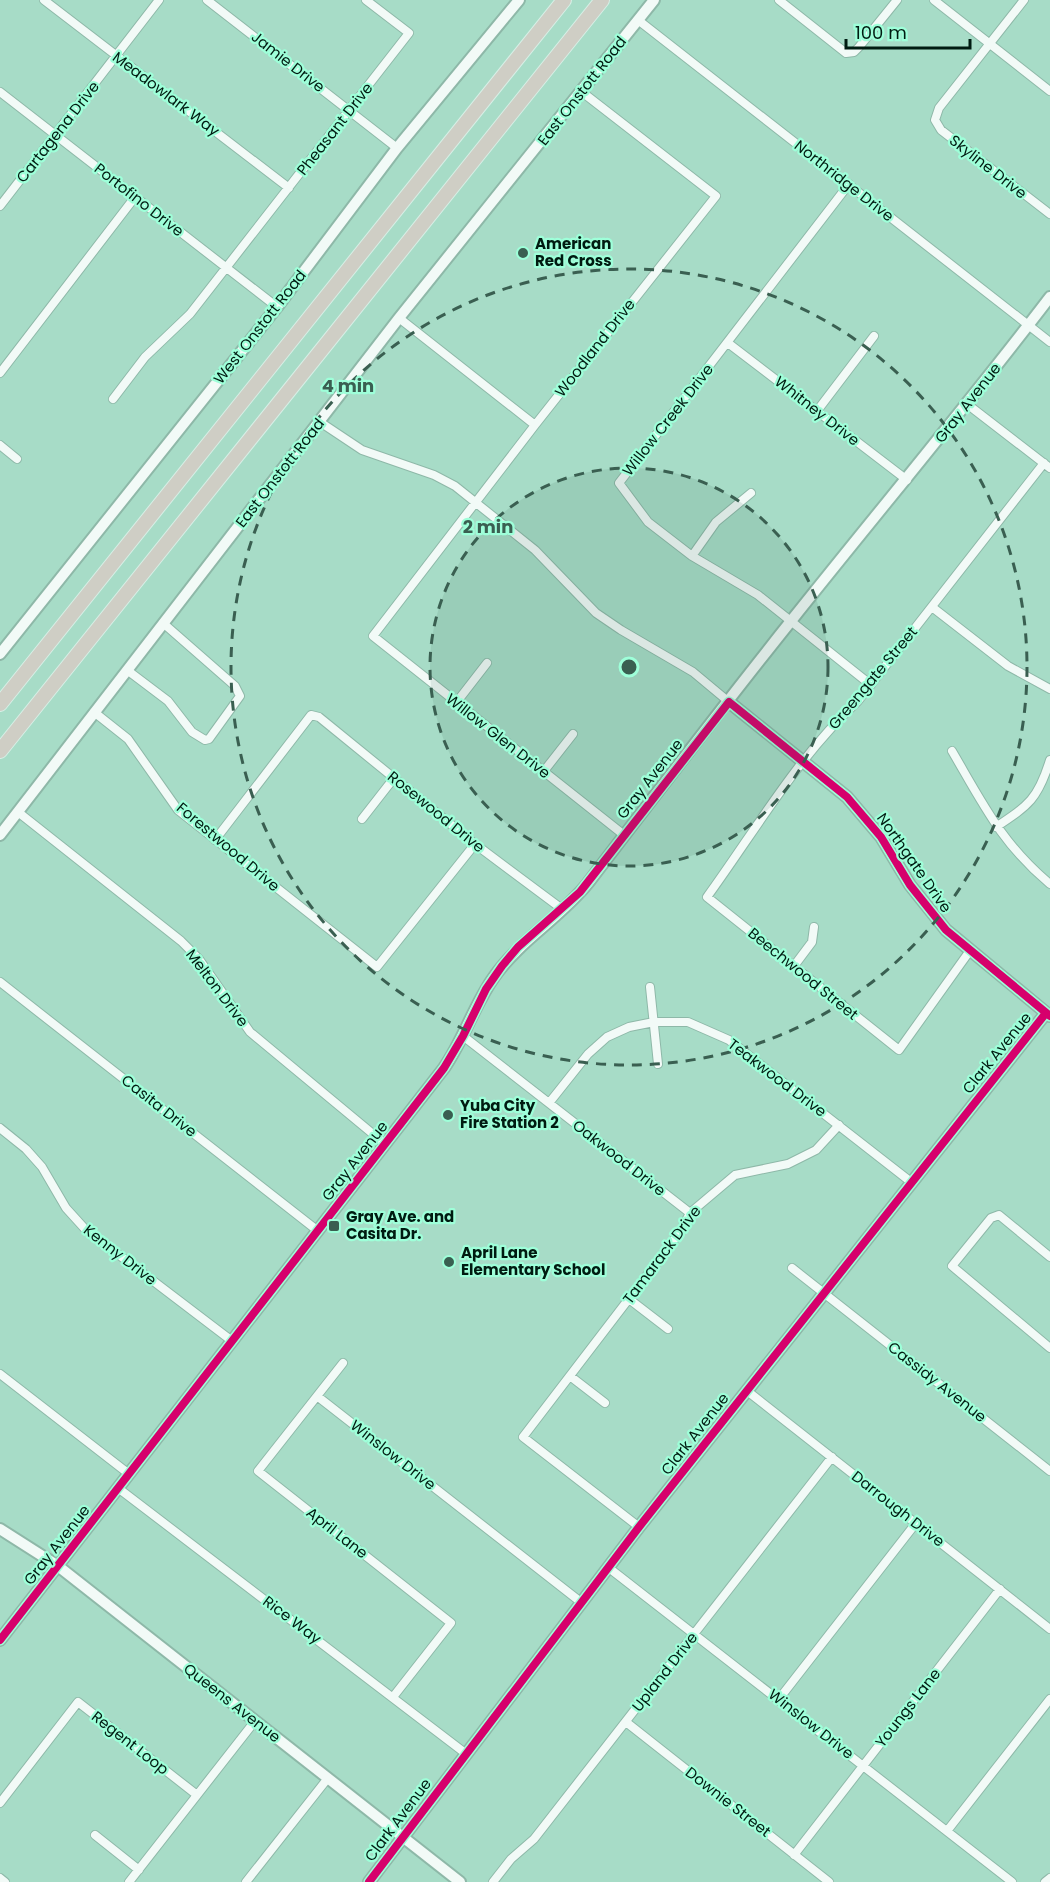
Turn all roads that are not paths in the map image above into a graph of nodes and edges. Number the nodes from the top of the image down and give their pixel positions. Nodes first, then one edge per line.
1 (44, 0) edge
2 (159, 0) edge
3 (207, 0) edge
4 (366, 0) edge
5 (519, 0) edge
6 (564, 0) edge
7 (602, 0) edge
8 (654, 0) edge
9 (779, 0) edge
10 (897, 0) edge
11 (933, 0) edge
12 (1024, 0) edge
13 (638, 20) junction
14 (989, 44) junction
15 (116, 56) junction
16 (1050, 91) edge
17 (0, 92) edge
18 (582, 92) junction
19 (350, 110) junction
20 (56, 135) junction
21 (396, 148) junction
22 (849, 184) junction
23 (289, 188) junction
24 (135, 197) junction
25 (0, 206) edge
26 (1050, 214) edge
27 (226, 267) junction
28 (1050, 297) edge
29 (277, 307) junction
30 (399, 318) junction
31 (1029, 325) junction
32 (874, 336) dead end
33 (1050, 342) edge
34 (728, 343) junction
35 (0, 373) edge
36 (113, 399) dead end
37 (967, 404) junction
38 (817, 411) junction
39 (320, 422) junction
40 (535, 425) junction
41 (0, 445) edge
42 (17, 459) dead end
43 (1047, 465) edge
44 (907, 480) junction
45 (751, 493) dead end
46 (476, 501) junction
47 (692, 556) junction
48 (932, 607) junction
49 (790, 621) junction
50 (163, 623) junction
51 (373, 636) joint
52 (0, 654) edge
53 (487, 663) dead end
54 (127, 670) junction
55 (871, 685) junction
56 (1050, 689) edge
57 (729, 702) junction
58 (456, 703) junction
59 (0, 704) edge
60 (94, 712) junction
61 (573, 734) dead end
62 (0, 751) edge
63 (952, 751) dead end
64 (1050, 760) edge
65 (805, 761) junction
66 (544, 771) junction
67 (394, 778) junction
68 (18, 812) junction
69 (362, 819) dead end
70 (996, 827) junction
71 (0, 835) edge
72 (624, 835) junction
73 (215, 840) junction
74 (475, 844) junction
75 (1050, 884) edge
76 (707, 897) joint
77 (562, 909) junction
78 (814, 927) dead end
79 (969, 952) junction
80 (794, 966) junction
81 (0, 981) edge
82 (650, 987) dead end
83 (1049, 1013) edge
84 (654, 1022) junction
85 (463, 1036) junction
86 (658, 1064) dead end
87 (549, 1103) junction
88 (839, 1125) junction
89 (0, 1128) edge
90 (385, 1144) junction
91 (911, 1182) junction
92 (690, 1213) junction
93 (318, 1231) junction
94 (1050, 1257) edge
95 (792, 1268) dead end
96 (823, 1293) junction
97 (629, 1299) junction
98 (668, 1329) dead end
99 (232, 1341) junction
100 (1050, 1348) edge
101 (343, 1363) dead end
102 (0, 1374) edge
103 (570, 1376) junction
104 (746, 1390) junction
105 (317, 1396) junction
106 (605, 1404) dead end
107 (832, 1457) junction
108 (1050, 1471) edge
109 (129, 1474) junction
110 (118, 1488) junction
111 (916, 1523) junction
112 (639, 1527) junction
113 (0, 1529) edge
114 (58, 1566) junction
115 (609, 1568) junction
116 (1000, 1589) junction
117 (582, 1603) junction
118 (1050, 1629) edge
119 (695, 1633) junction
120 (0, 1640) edge
121 (393, 1697) junction
122 (779, 1699) junction
123 (1050, 1699) edge
124 (255, 1721) junction
125 (626, 1722) junction
126 (465, 1753) junction
127 (863, 1765) junction
128 (328, 1778) junction
129 (197, 1795) junction
130 (0, 1803) edge
131 (947, 1831) junction
132 (95, 1835) dead end
133 (403, 1838) junction
134 (794, 1855) junction
135 (139, 1870) junction
136 (0, 1878) edge
137 (1050, 1878) edge
138 (5, 1882) edge
139 (129, 1882) edge
140 (246, 1882) edge
141 (369, 1882) edge
142 (460, 1882) edge
143 (493, 1882) edge
144 (829, 1882) edge
145 (1011, 1882) edge
146 (1045, 1882) edge

1 - 15 street, Meadowlark Way
2 - 15 street, Cartagena Drive
3 - 19 street, Jamie Drive
4 - 19 street, Pheasant Drive
5 - 21 street, West Onstott Road
6 - 59 highway
7 - 62 highway
8 - 13 street, East Onstott Road
9 - 10 street
11 - 14 street
12 - 14 street, Skyline Drive
13 - 18 street, East Onstott Road
13 - 22 street, Northridge Drive
14 - 16 street
14 - 26 street, Skyline Drive
15 - 20 street, Cartagena Drive
15 - 23 street, Meadowlark Way
17 - 20 street, Portofino Drive
18 - 30 street, East Onstott Road
18 - 40 street, Woodland Drive
19 - 21 street, Jamie Drive
19 - 23 street, Pheasant Drive
20 - 24 street, Portofino Drive
20 - 25 street, Cartagena Drive
21 - 29 street, West Onstott Road
22 - 31 street, Northridge Drive
22 - 34 street, Willow Creek Drive
23 - 27 street, Pheasant Drive
24 - 27 street, Portofino Drive
24 - 35 street
27 - 29 street, Portofino Drive
27 - 36 street, Pheasant Drive
28 - 31 street, Gray Avenue
29 - 52 street, West Onstott Road
30 - 39 street, East Onstott Road
30 - 40 street
31 - 33 street, Northridge Drive
31 - 37 street, Gray Avenue
32 - 38 street
34 - 38 street, Whitney Drive
34 - 47 street, Willow Creek Drive
37 - 43 street
37 - 44 street, Gray Avenue
38 - 44 street, Whitney Drive
39 - 46 street, Northgate Drive
39 - 50 street, East Onstott Road
40 - 46 street, Woodland Drive
41 - 42 street
43 - 48 street, Greengate Street
44 - 49 street, Gray Avenue
45 - 47 street
46 - 51 street, Woodland Drive
46 - 57 street, Northgate Drive
47 - 49 street, Willow Creek Drive
48 - 55 street, Greengate Street
48 - 56 street
49 - 55 street, Willow Creek Drive
49 - 57 street, Gray Avenue
50 - 54 street, East Onstott Road
50 - 54 street
51 - 58 street, Willow Glen Drive
53 - 58 street
54 - 60 street, East Onstott Road
55 - 65 street, Greengate Street
57 - 65 street, Northgate Drive
57 - 72 street, Gray Avenue
58 - 66 street, Willow Glen Drive
60 - 68 street, East Onstott Road
60 - 73 street, Forestwood Drive
61 - 66 street
63 - 70 street
64 - 70 street
65 - 76 street, Greengate Street
65 - 79 street, Northgate Drive
66 - 72 street, Willow Glen Drive
67 - 69 street
67 - 73 street, Rosewood Drive
67 - 74 street, Rosewood Drive
68 - 71 street, East Onstott Road
68 - 90 street, Melton Drive
70 - 75 street
72 - 77 street, Gray Avenue
73 - 74 street, Forestwood Drive
74 - 77 street, Rosewood Drive
76 - 80 street, Beechwood Street
77 - 85 street, Gray Avenue
78 - 80 street
79 - 80 street, Beechwood Street
79 - 83 street, Northgate Drive
81 - 93 street, Casita Drive
82 - 84 street
83 - 91 street, Clark Avenue
84 - 86 street
84 - 87 street, Teakwood Drive
84 - 88 street, Teakwood Drive
85 - 87 street, Oakwood Drive
85 - 90 street, Gray Avenue
87 - 92 street, Oakwood Drive
88 - 91 street, Teakwood Drive
88 - 92 street, Tamarack Drive
89 - 99 street, Kenny Drive
90 - 93 street, Gray Avenue
91 - 96 street, Clark Avenue
92 - 97 street, Tamarack Drive
93 - 99 street, Gray Avenue
94 - 100 street
95 - 96 street, Cassidy Avenue
96 - 104 street, Clark Avenue
96 - 108 street, Cassidy Avenue
97 - 98 street
97 - 103 street, Tamarack Drive
99 - 109 street, Gray Avenue
101 - 105 street, April Lane
102 - 109 street
103 - 106 street
103 - 112 street, Tamarack Drive
104 - 107 street, Darrough Drive
104 - 112 street, Clark Avenue
105 - 117 street, Winslow Drive
105 - 121 street, April Lane
107 - 111 street, Darrough Drive
107 - 119 street, Upland Drive
109 - 110 street, Gray Avenue
110 - 114 street, Gray Avenue
110 - 121 street, Rice Way
111 - 116 street, Darrough Drive
111 - 122 street
112 - 115 street, Clark Avenue
113 - 114 street, Queens Avenue
114 - 120 street, Gray Avenue
114 - 124 street, Queens Avenue
115 - 117 street, Clark Avenue
115 - 119 street, Winslow Drive
116 - 118 street, Darrough Drive
116 - 127 street, Youngs Lane
117 - 126 street, Clark Avenue
119 - 122 street, Winslow Drive
119 - 125 street, Upland Drive
121 - 126 street, Rice Way
122 - 127 street, Winslow Drive
123 - 131 street
124 - 128 street, Queens Avenue
124 - 129 street
125 - 134 street, Downie Street
125 - 143 street, Upland Drive
126 - 133 street, Clark Avenue
127 - 131 street, Winslow Drive
127 - 134 street, Youngs Lane
128 - 133 street, Queens Avenue
128 - 140 street
129 - 130 street, Regent Loop
129 - 135 street
131 - 145 street, Winslow Drive
132 - 135 street
133 - 141 street, Clark Avenue
133 - 142 street, Queens Avenue
134 - 144 street, Downie Street
135 - 139 street
136 - 138 street
137 - 146 street

